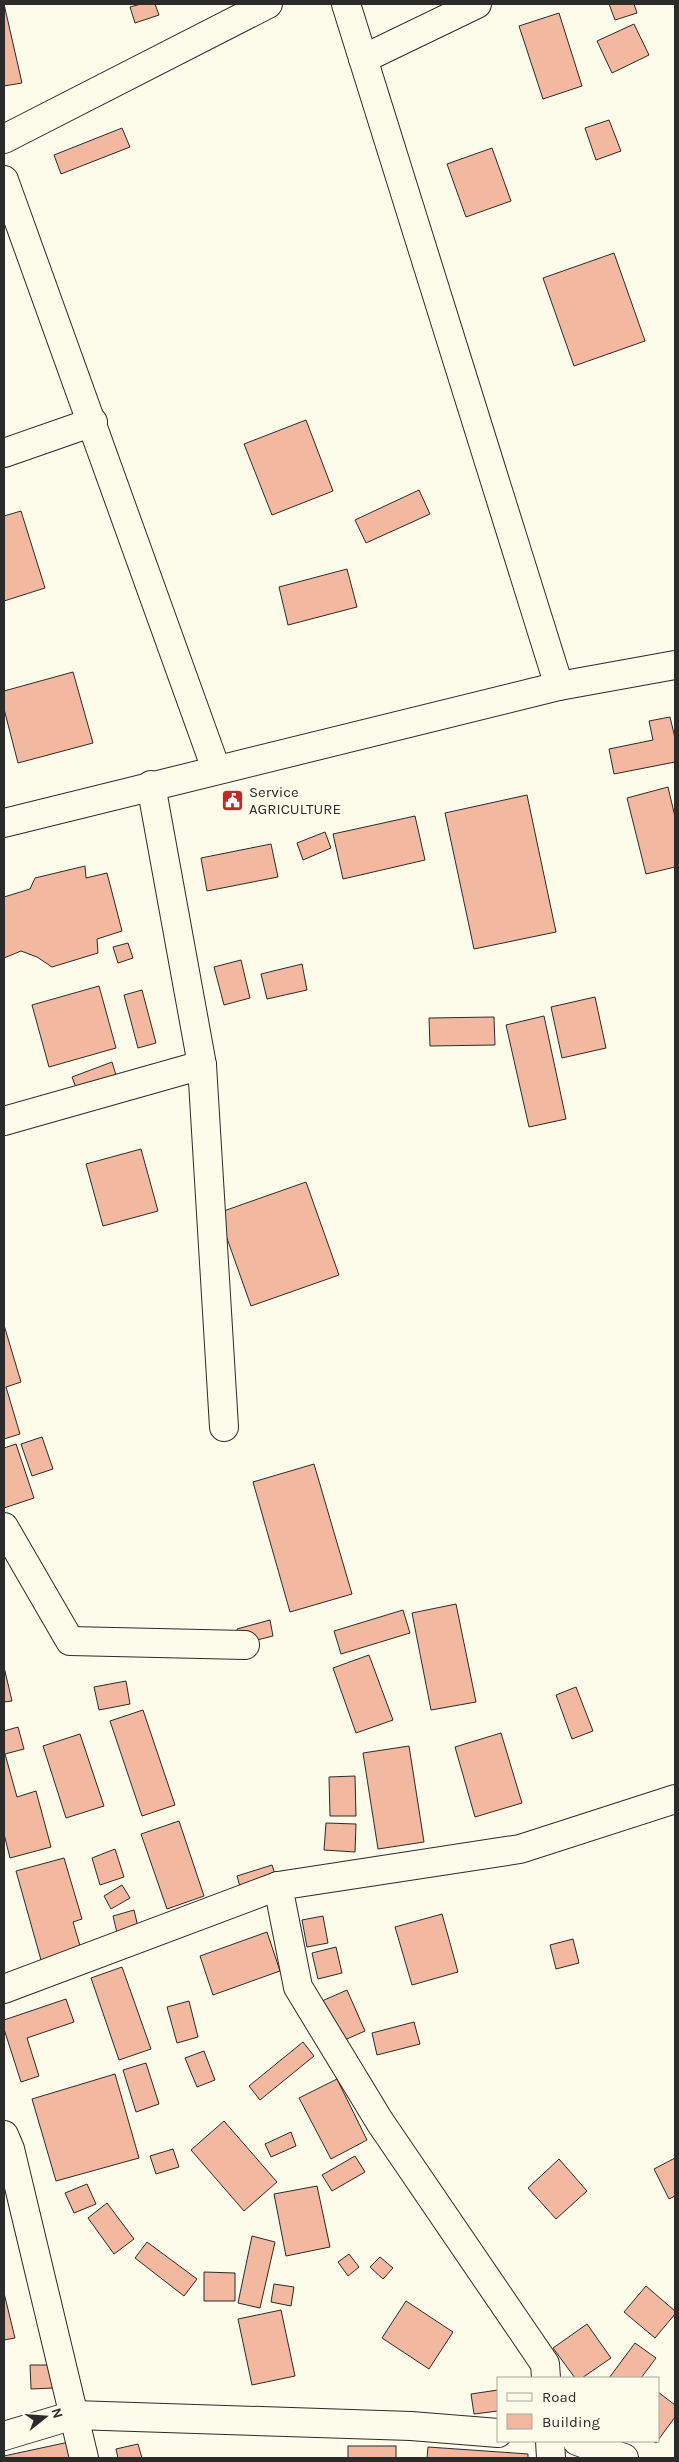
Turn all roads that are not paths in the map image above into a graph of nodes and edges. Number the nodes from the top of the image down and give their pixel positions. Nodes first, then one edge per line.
1 (268, 4) edge
2 (346, 4) edge
3 (477, 4) edge
4 (363, 58) junction
5 (4, 139) edge
6 (4, 180) edge
7 (93, 422) junction
8 (4, 454) edge
9 (675, 665) edge
10 (559, 686) junction
11 (216, 769) junction
12 (151, 786) junction
13 (4, 823) edge
14 (202, 1065) junction
15 (4, 1121) edge
16 (224, 1427) dead end
17 (4, 1527) edge
18 (245, 1645) dead end
19 (675, 1799) edge
20 (278, 1886) junction
21 (4, 1989) edge
22 (4, 2135) edge
23 (546, 2377) edge
24 (74, 2415) junction
25 (497, 2433) edge
26 (4, 2436) edge
27 (550, 2442) edge
28 (580, 2442) edge
29 (84, 2458) edge
30 (551, 2458) edge
31 (624, 2458) edge

1 - 5 street
2 - 4 street
3 - 4 street
4 - 10 street
6 - 7 street
7 - 8 street
7 - 11 street
9 - 10 street
10 - 11 street
11 - 12 street
12 - 13 street
12 - 14 street
14 - 15 street
14 - 16 street
17 - 18 street
19 - 20 street
20 - 21 street
20 - 23 street
22 - 24 street
24 - 25 street
24 - 26 street
24 - 29 street
27 - 30 street
28 - 31 street

